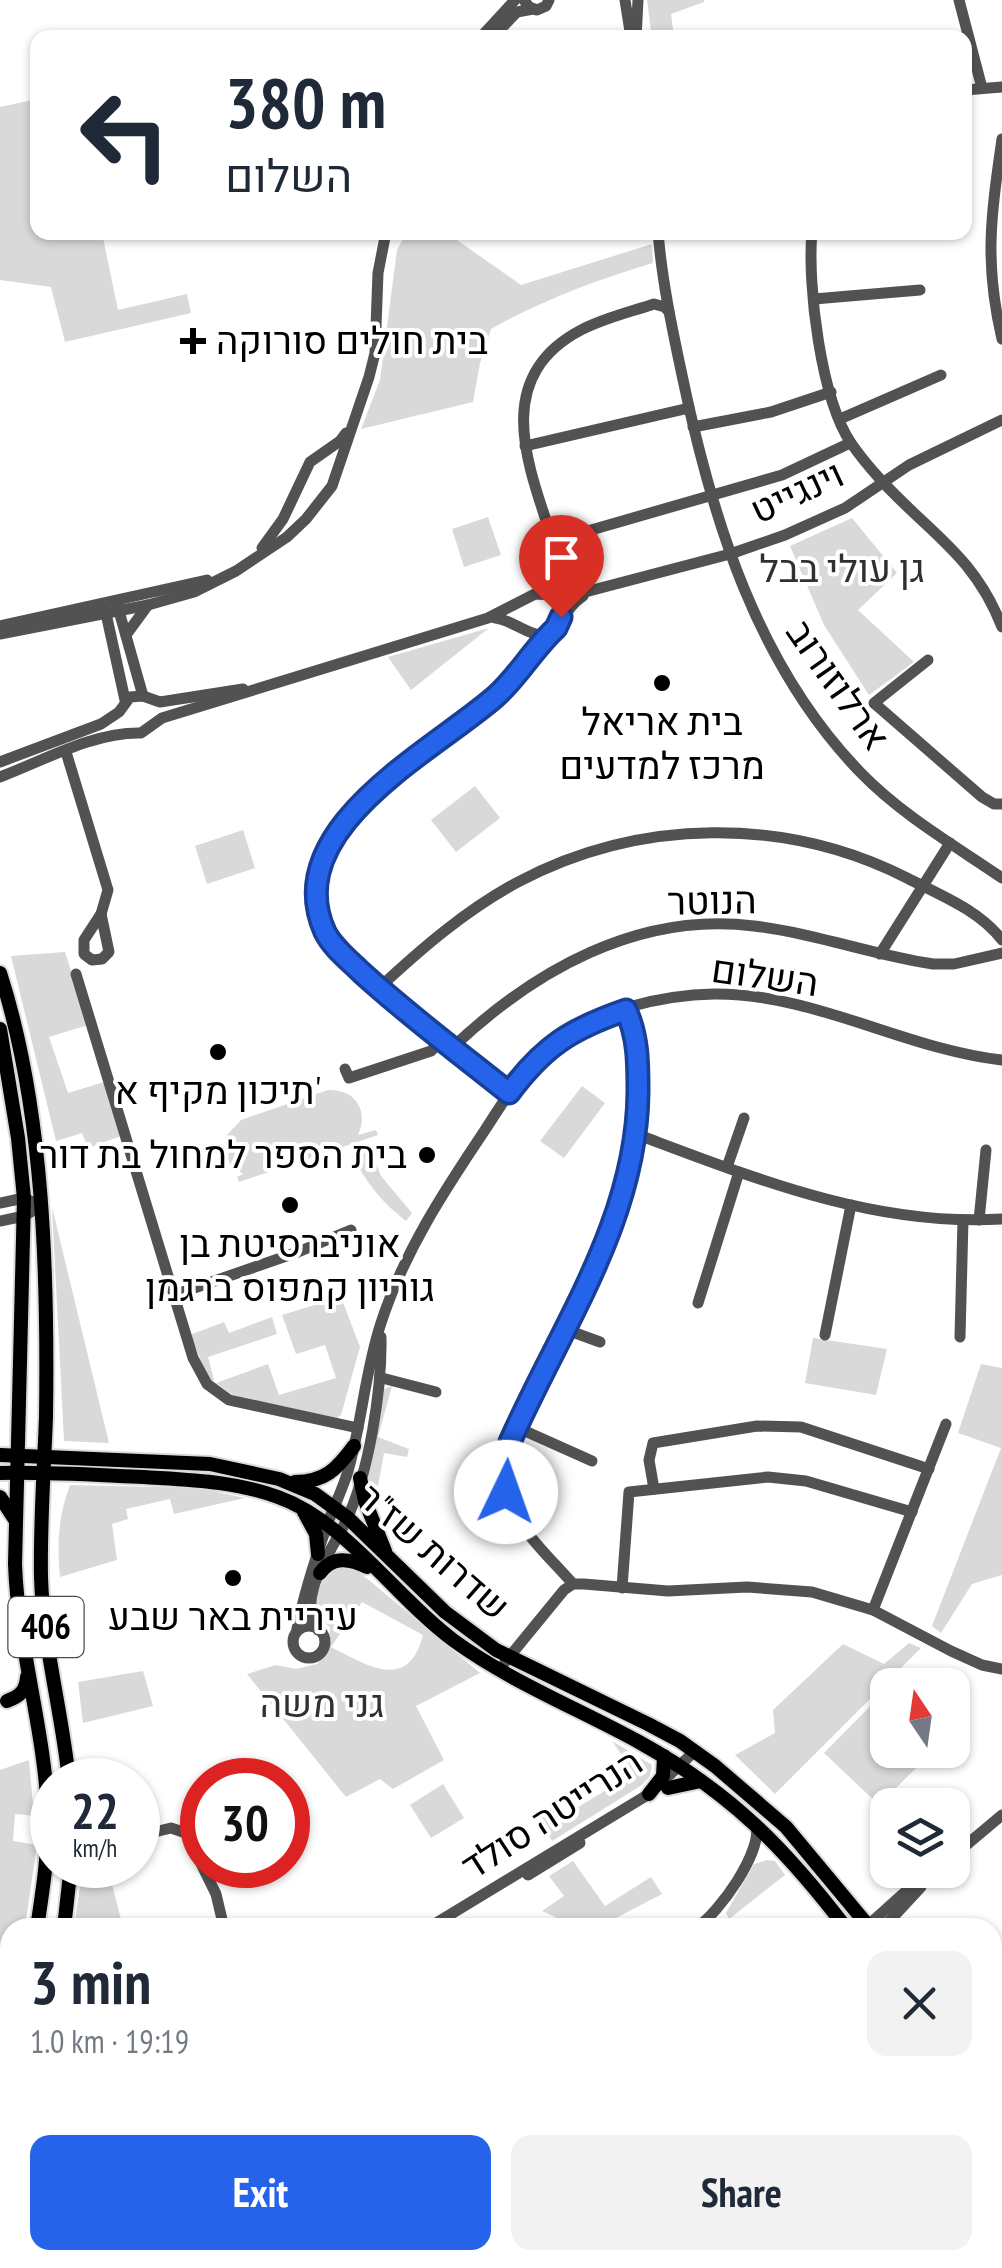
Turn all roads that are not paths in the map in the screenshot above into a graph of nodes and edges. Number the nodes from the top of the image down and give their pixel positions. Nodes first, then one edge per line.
1 (515, 0) edge
2 (626, 0) edge
3 (638, 0) edge
4 (958, 0) edge
5 (549, 1) edge
6 (528, 5) edge
7 (487, 30) edge
8 (500, 30) edge
9 (632, 30) edge
10 (635, 30) edge
11 (966, 30) edge
12 (972, 51) edge
13 (1002, 87) edge
14 (982, 88) junction
15 (972, 89) edge
16 (1002, 138) edge
17 (384, 240) edge
18 (659, 240) edge
19 (811, 240) edge
20 (664, 288) junction
21 (920, 290) dead end
22 (814, 299) junction
23 (654, 304) junction
24 (669, 312) junction
25 (1002, 339) edge
26 (941, 375) dead end
27 (831, 392) junction
28 (689, 408) junction
29 (840, 419) junction
30 (1002, 420) edge
31 (354, 421) junction
32 (693, 427) junction
33 (850, 443) junction
34 (524, 446) junction
35 (327, 449) junction
36 (340, 460) junction
37 (883, 482) junction
38 (294, 496) junction
39 (712, 497) junction
40 (311, 514) junction
41 (553, 541) junction
42 (730, 554) junction
43 (257, 557) junction
44 (220, 578) junction
45 (604, 584) junction
46 (551, 596) junction
47 (523, 602) junction
48 (148, 605) junction
49 (112, 608) junction
50 (561, 617) junction
51 (488, 618) junction
52 (0, 626) edge
53 (1002, 627) edge
54 (525, 629) junction
55 (551, 632) junction
56 (0, 634) edge
57 (126, 635) junction
58 (928, 660) dead end
59 (524, 666) junction
60 (267, 687) junction
61 (147, 698) junction
62 (122, 706) junction
63 (156, 722) junction
64 (130, 732) junction
65 (66, 752) junction
66 (0, 762) edge
67 (0, 778) edge
68 (1002, 804) edge
69 (950, 844) junction
70 (1002, 878) edge
71 (924, 887) junction
72 (101, 914) dead end
73 (1002, 940) edge
74 (1002, 953) edge
75 (880, 954) junction
76 (0, 973) edge
77 (76, 974) dead end
78 (379, 988) junction
79 (626, 1010) junction
80 (0, 1029) edge
81 (447, 1044) junction
82 (1002, 1060) edge
83 (346, 1069) dead end
84 (509, 1093) junction
85 (744, 1118) dead end
86 (636, 1134) junction
87 (986, 1150) dead end
88 (733, 1170) junction
89 (24, 1198) junction
90 (0, 1204) edge
91 (851, 1205) junction
92 (41, 1206) junction
93 (24, 1216) junction
94 (1002, 1219) edge
95 (963, 1220) junction
96 (980, 1220) junction
97 (0, 1221) edge
98 (351, 1230) dead end
99 (174, 1295) junction
100 (698, 1304) dead end
101 (381, 1323) junction
102 (567, 1330) junction
103 (824, 1336) dead end
104 (960, 1337) dead end
105 (600, 1342) dead end
106 (382, 1378) junction
107 (436, 1392) dead end
108 (946, 1424) dead end
109 (516, 1427) junction
110 (358, 1428) junction
111 (354, 1446) junction
112 (0, 1455) edge
113 (18, 1455) junction
114 (44, 1456) junction
115 (592, 1461) dead end
116 (929, 1469) junction
117 (0, 1472) edge
118 (42, 1472) junction
119 (18, 1473) junction
120 (360, 1478) junction
121 (287, 1482) junction
122 (654, 1489) junction
123 (0, 1497) edge
124 (287, 1500) junction
125 (334, 1507) junction
126 (912, 1512) junction
127 (348, 1518) junction
128 (16, 1521) junction
129 (333, 1530) junction
130 (318, 1554) junction
131 (389, 1560) junction
132 (376, 1571) junction
133 (320, 1573) junction
134 (574, 1584) junction
135 (622, 1588) junction
136 (873, 1610) junction
137 (297, 1630) junction
138 (318, 1630) junction
139 (509, 1656) junction
140 (1002, 1669) edge
141 (499, 1670) junction
142 (28, 1674) junction
143 (4, 1701) edge
144 (33, 1709) junction
145 (695, 1751) junction
146 (66, 1758) edge
147 (676, 1764) junction
148 (701, 1781) junction
149 (668, 1788) junction
150 (648, 1794) joint
151 (1002, 1815) edge
152 (756, 1823) junction
153 (160, 1831) edge
154 (970, 1842) edge
155 (778, 1845) junction
156 (756, 1846) junction
157 (936, 1870) edge
158 (70, 1888) edge
159 (39, 1918) edge
160 (66, 1918) edge
161 (222, 1918) edge
162 (444, 1918) edge
163 (460, 1918) edge
164 (710, 1918) edge
165 (838, 1918) edge
166 (863, 1918) edge
167 (881, 1918) edge

1 - 7 street
2 - 9 street
3 - 10 street
4 - 11 street
5 - 6 street
6 - 8 street
12 - 14 street
13 - 14 street
14 - 15 street
16 - 25 street
17 - 31 street
18 - 20 street, ארלוזורוב
19 - 22 street
20 - 23 street
20 - 24 street, ארלוזורוב
21 - 22 street
22 - 27 street
23 - 24 street
23 - 34 street
24 - 28 street, ארלוזורוב
26 - 29 street
27 - 29 street
27 - 32 street
28 - 32 street, ארלוזורוב
28 - 34 street
29 - 33 street
30 - 37 street, וינגייט
31 - 35 street
31 - 36 street
32 - 39 street, ארלוזורוב
33 - 37 street
33 - 39 street
34 - 41 street
35 - 36 street
35 - 38 street
36 - 40 street
37 - 42 street, וינגייט
37 - 53 street
38 - 40 street
38 - 43 street
39 - 41 street
39 - 42 street, ארלוזורוב
40 - 43 street
41 - 46 street
42 - 45 street, וינגייט
42 - 69 street, ארלוזורוב
43 - 44 street
44 - 48 street
44 - 49 street
45 - 46 street, וינגייט
45 - 50 street, וינגייט
46 - 47 street
46 - 50 street
47 - 51 street
47 - 54 street
48 - 49 street
48 - 57 street
49 - 52 street
49 - 56 street
49 - 57 street
49 - 62 street
50 - 55 street
51 - 54 street
51 - 60 street
54 - 55 street
54 - 59 street
55 - 59 street
57 - 61 street
58 - 68 street
59 - 78 street
60 - 61 street
60 - 63 street
61 - 62 street
61 - 63 street
62 - 64 street
62 - 66 street
63 - 64 street
64 - 65 street
65 - 67 street
65 - 72 street
69 - 70 street, ארלוזורוב
69 - 71 street
71 - 73 street
71 - 75 street
71 - 78 street
74 - 75 street, הנוטר
75 - 81 street, הנוטר
76 - 92 main road, 406
77 - 99 street
78 - 81 street
79 - 82 street, השלום
79 - 84 street, השלום
79 - 86 street
80 - 89 main road, 406
81 - 83 street, הנוטר
81 - 84 street
84 - 101 street, השלום
85 - 88 street
86 - 88 street
86 - 102 street
87 - 96 street
88 - 91 street
88 - 100 street
89 - 90 street
89 - 92 street
89 - 93 main road, 406
91 - 95 street
91 - 103 street
92 - 93 street
92 - 114 main road, 406
93 - 97 street
93 - 113 main road, 406
94 - 96 street
95 - 96 street
95 - 104 street
98 - 99 street
99 - 110 street
101 - 106 street, השלום
101 - 110 street, השלום
102 - 105 street
102 - 109 street
106 - 107 street
106 - 120 street, השלום
108 - 116 street
109 - 115 street
109 - 134 street
110 - 111 street, השלום
111 - 121 main road
111 - 125 street, השלום
112 - 113 main road, שדרות שז"ר
113 - 114 main road, שדרות שז"ר
113 - 119 main road, 406
114 - 118 main road, 406
114 - 121 main road, שדרות שז"ר
116 - 122 street
116 - 126 street
117 - 119 main road, שדרות שז"ר
118 - 119 main road, שדרות שז"ר
118 - 124 main road, שדרות שז"ר
118 - 146 main road, 406
119 - 128 main road, 406
120 - 127 street, השלום
120 - 131 main road
121 - 125 main road, שדרות שז"ר
122 - 126 street
122 - 135 street
123 - 128 main road
124 - 129 main road, שדרות שז"ר
124 - 130 main road
125 - 127 main road, שדרות שז"ר
125 - 129 street, השלום
126 - 136 street
127 - 129 street, השלום
127 - 131 main road, שדרות שז"ר
128 - 142 main road, 406
129 - 130 street
129 - 132 main road, שדרות שז"ר
129 - 133 street
130 - 137 street
131 - 139 main road, שדרות שז"ר
132 - 133 main road
132 - 141 main road, שדרות שז"ר
133 - 138 street
134 - 135 street
134 - 139 street
135 - 136 street
136 - 140 street
137 - 138 street
137 - 138 street
139 - 141 street
139 - 145 main road, שדרות שז"ר
141 - 147 main road, שדרות שז"ר
142 - 143 main road
142 - 144 main road, 406
143 - 144 main road
144 - 159 main road, 406
145 - 147 street, הנרייטה סולד
145 - 166 main road, שדרות שז"ר
147 - 148 main road, שדרות שז"ר
147 - 149 street, הנרייטה סולד
147 - 150 main road
148 - 149 main road
148 - 152 main road, שדרות שז"ר
149 - 163 street, הנרייטה סולד
150 - 162 street, הנרייטה סולד
151 - 154 street
152 - 155 main road, שדרות שז"ר
152 - 156 street
153 - 161 street
155 - 156 street
155 - 165 main road, שדרות שז"ר
156 - 164 street
157 - 167 street
158 - 160 main road

